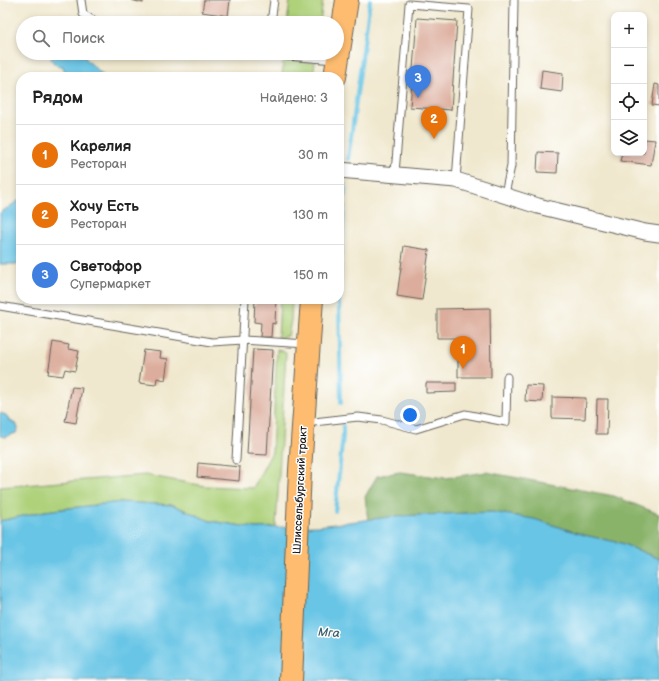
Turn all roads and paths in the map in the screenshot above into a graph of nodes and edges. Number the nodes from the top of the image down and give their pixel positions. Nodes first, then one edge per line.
1 (81, 0) edge
2 (274, 0) edge
3 (347, 0) edge
4 (514, 0) edge
5 (86, 16) edge
6 (272, 16) edge
7 (344, 19) edge
8 (302, 60) edge
9 (336, 69) edge
10 (344, 170) edge
11 (395, 174) junction
12 (456, 180) junction
13 (505, 194) junction
14 (659, 234) edge
15 (245, 304) edge
16 (312, 304) edge
17 (0, 306) edge
18 (243, 340) junction
19 (309, 344) junction
20 (507, 377) dead end
21 (304, 424) junction
22 (236, 460) dead end
23 (291, 681) edge

1 - 5 lane
2 - 6 lane
3 - 7 main road
4 - 13 lane
8 - 9 lane
10 - 11 street
11 - 12 street
11 - 12 lane
12 - 13 street
13 - 14 street
15 - 18 lane
16 - 19 main road, Шлиссельбургский тракт
17 - 18 lane
18 - 19 lane
18 - 22 lane
19 - 21 main road, Шлиссельбургский тракт
20 - 21 lane
21 - 23 main road, Шлиссельбургский тракт

